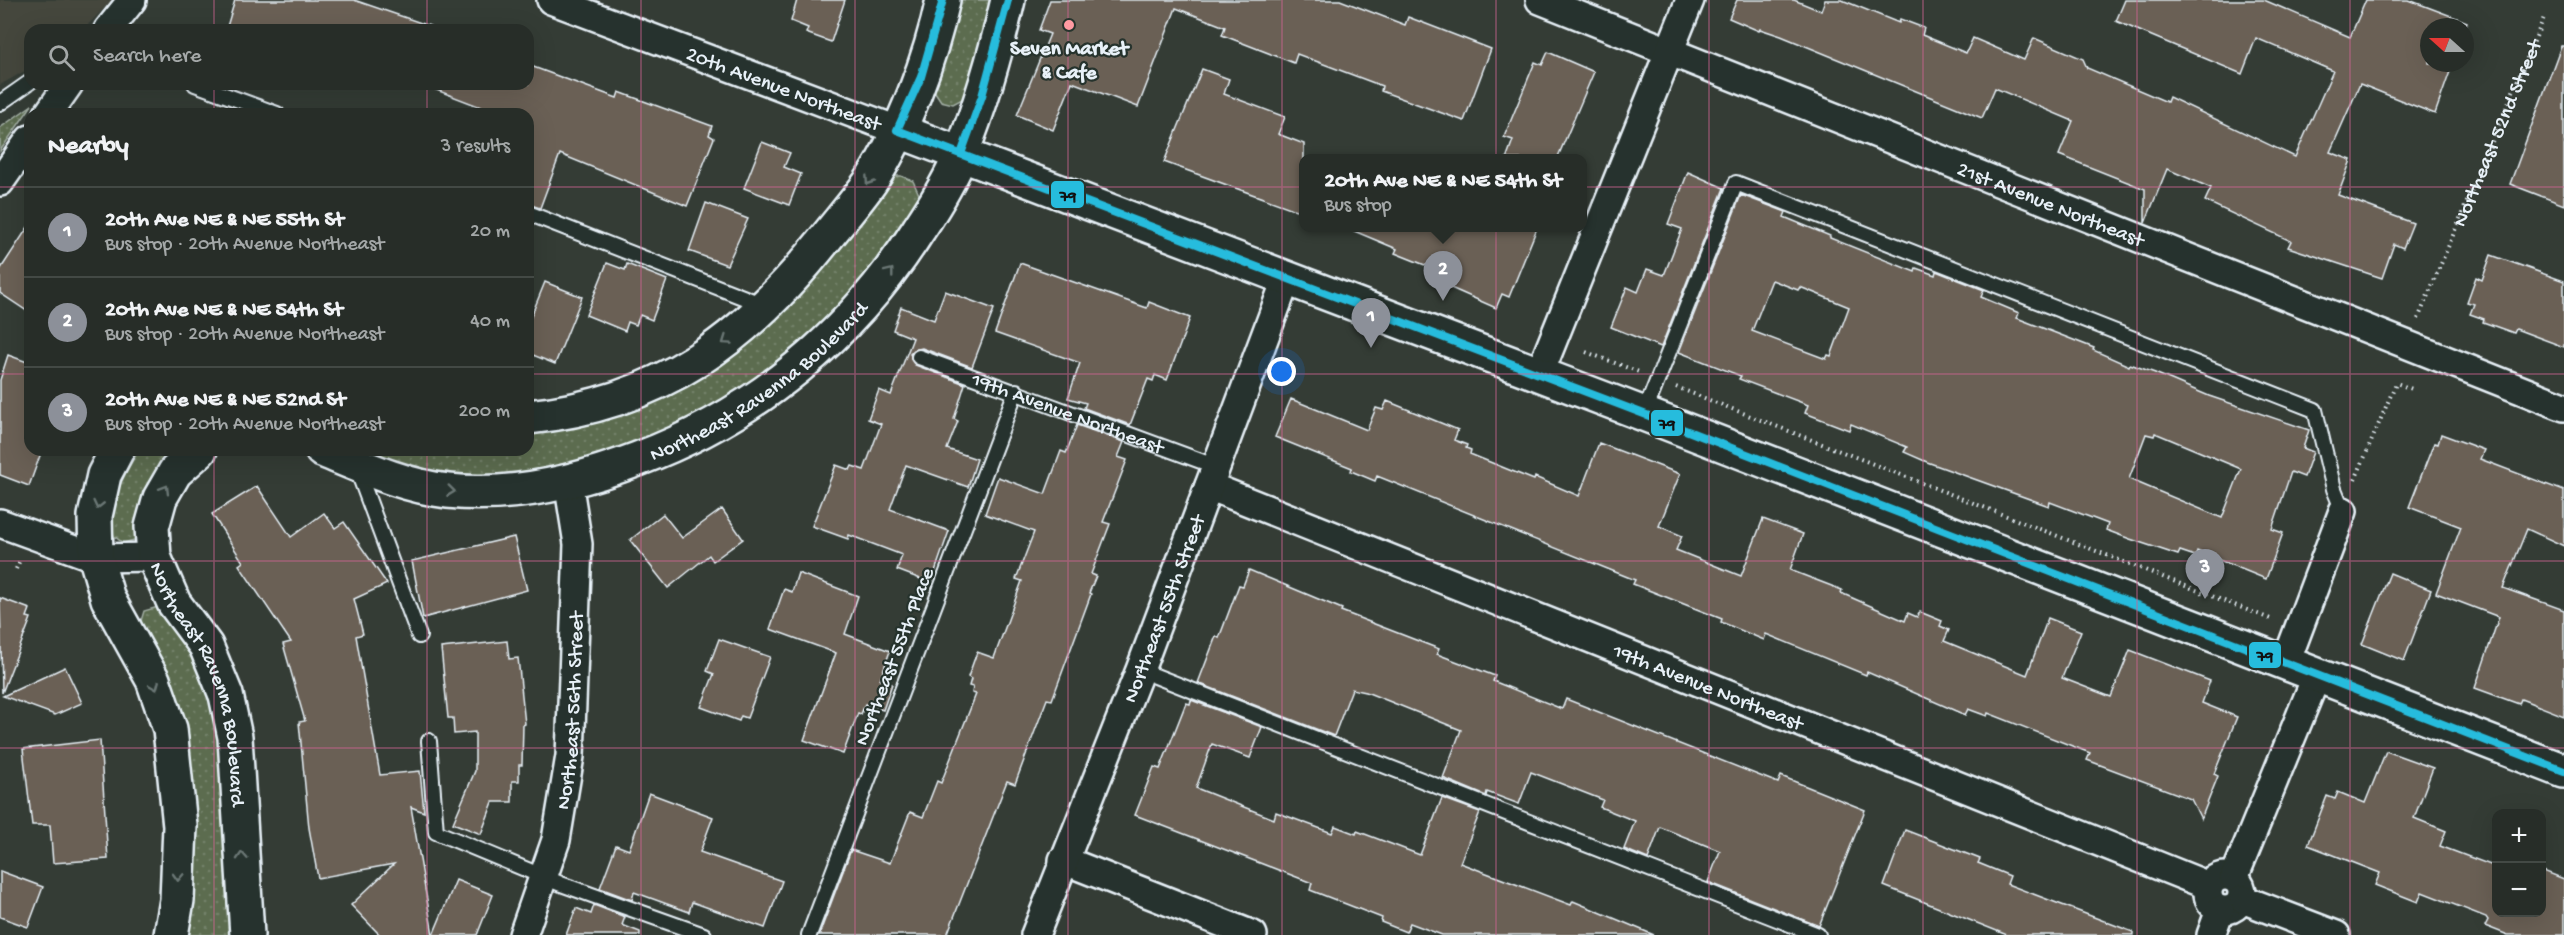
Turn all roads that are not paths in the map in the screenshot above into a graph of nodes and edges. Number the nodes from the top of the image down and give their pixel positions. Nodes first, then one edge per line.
1 (132, 0) edge
2 (551, 0) edge
3 (944, 0) edge
4 (1008, 0) edge
5 (1540, 0) edge
6 (1690, 0) edge
7 (113, 24) edge
8 (1670, 51) junction
9 (24, 86) edge
10 (65, 90) edge
11 (211, 90) edge
12 (0, 103) edge
13 (52, 108) edge
14 (261, 108) edge
15 (897, 130) junction
16 (24, 148) edge
17 (961, 154) junction
18 (0, 182) edge
19 (534, 215) edge
20 (1286, 280) junction
21 (767, 307) junction
22 (920, 357) dead end
23 (1539, 375) junction
24 (1016, 391) junction
25 (2564, 407) edge
26 (1644, 414) junction
27 (534, 416) edge
28 (114, 456) edge
29 (189, 456) edge
30 (336, 456) edge
31 (355, 464) junction
32 (1213, 477) junction
33 (568, 481) junction
34 (2347, 501) joint
35 (0, 524) edge
36 (154, 557) junction
37 (96, 558) junction
38 (419, 636) dead end
39 (2286, 662) junction
40 (1140, 670) junction
41 (2317, 675) junction
42 (429, 741) dead end
43 (2564, 771) edge
44 (1063, 860) junction
45 (545, 877) junction
46 (2223, 902) edge
47 (171, 935) edge
48 (247, 935) edge
49 (523, 935) edge
50 (704, 935) edge
51 (809, 935) edge
52 (1035, 935) edge
53 (1253, 935) edge
54 (1818, 935) edge
55 (2336, 935) edge

1 - 7 street
2 - 15 street, 20th Avenue Northeast
3 - 15 main road
4 - 17 main road, Northeast Ravenna Boulevard
5 - 8 street, 21st Avenue Northeast
6 - 8 street
8 - 23 street
8 - 25 street, 21st Avenue Northeast
9 - 12 lane
10 - 13 street
11 - 14 lane
15 - 17 main road, 20th Avenue Northeast
15 -> 21 main road
16 - 18 street
17 - 20 main road, 20th Avenue Northeast
33 -> 17 main road, Northeast Ravenna Boulevard
19 - 21 lane
20 - 23 main road, 20th Avenue Northeast
20 - 32 street, Northeast 55th Street
21 -> 27 main road
22 - 24 lane, 19th Avenue Northeast
23 - 26 main road, 20th Avenue Northeast
24 - 32 lane, 19th Avenue Northeast
24 - 51 lane, Northeast 55th Place
26 - 34 lane
26 - 39 main road, 20th Avenue Northeast
28 -> 37 main road, Northeast Ravenna Boulevard
36 -> 29 main road, Northeast Ravenna Boulevard
30 - 31 main road, Northeast Ravenna Boulevard
31 -> 33 main road, Northeast Ravenna Boulevard
31 - 38 lane
32 - 40 street, Northeast 55th Street
32 - 46 street, 19th Avenue Northeast
33 - 45 street, Northeast 56th Street
34 - 39 street
35 - 37 street
36 - 37 street
48 -> 36 main road, Northeast Ravenna Boulevard
37 -> 47 main road, Northeast Ravenna Boulevard
39 - 41 main road, 20th Avenue Northeast
40 - 44 street, Northeast 55th Street
40 - 54 lane
41 - 43 main road, 20th Avenue Northeast
41 - 46 street
42 - 45 lane
44 - 52 street, Northeast 55th Street
44 - 53 street
45 - 49 street, Northeast 56th Street
45 - 50 lane
46 - 55 street, 19th Avenue Northeast

